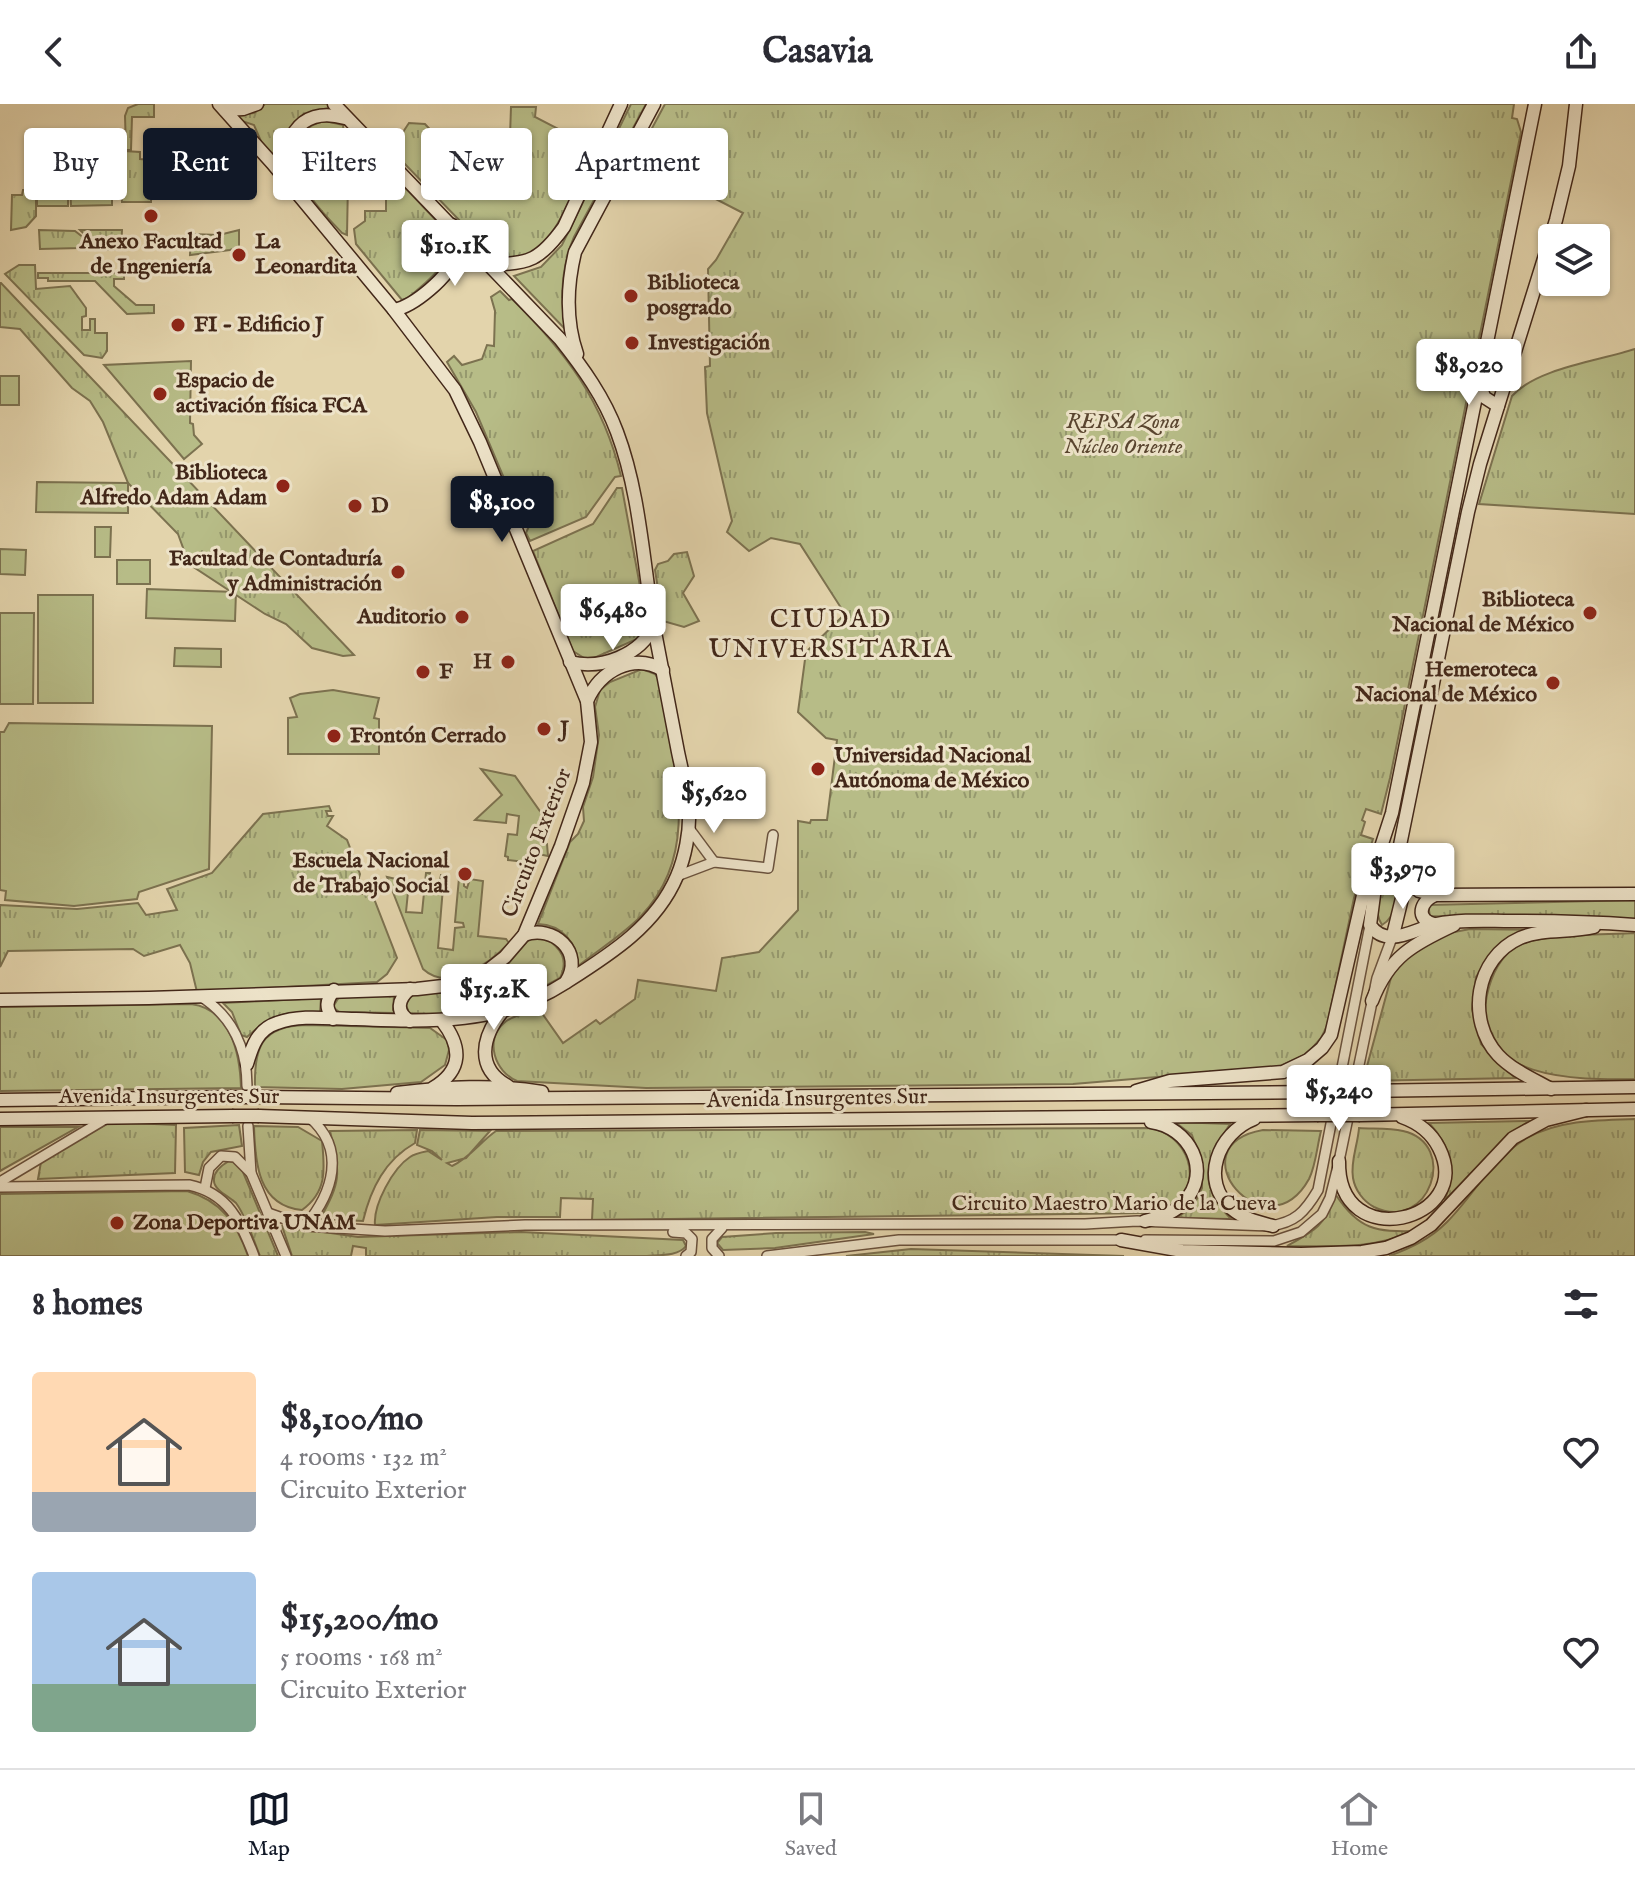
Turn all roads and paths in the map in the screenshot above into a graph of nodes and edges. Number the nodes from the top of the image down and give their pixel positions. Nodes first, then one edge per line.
1 (257, 104) edge
2 (334, 104) edge
3 (621, 104) edge
4 (654, 104) edge
5 (1535, 104) edge
6 (1576, 104) edge
7 (222, 107) edge
8 (348, 119) junction
9 (297, 128) edge
10 (273, 166) edge
11 (303, 200) edge
12 (452, 225) junction
13 (490, 264) junction
14 (394, 310) junction
15 (581, 365) junction
16 (1478, 377) junction
17 (1498, 406) junction
18 (654, 624) junction
19 (570, 662) junction
20 (663, 670) junction
21 (587, 701) junction
22 (688, 827) junction
23 (773, 835) dead end
24 (714, 862) junction
25 (1377, 871) junction
26 (1400, 874) junction
27 (677, 876) junction
28 (1635, 894) edge
29 (1435, 895) junction
30 (1463, 921) junction
31 (1609, 923) junction
32 (1434, 924) junction
33 (1370, 925) junction
34 (1635, 925) edge
35 (524, 935) junction
36 (1393, 935) junction
37 (564, 984) junction
38 (410, 989) junction
39 (334, 990) junction
40 (200, 996) junction
41 (0, 1000) edge
42 (1372, 1001) junction
43 (502, 1012) junction
44 (333, 1019) junction
45 (410, 1021) junction
46 (442, 1021) junction
47 (247, 1064) junction
48 (247, 1086) dead end
49 (511, 1087) junction
50 (1635, 1087) edge
51 (433, 1088) junction
52 (1551, 1089) junction
53 (1130, 1094) junction
54 (354, 1097) junction
55 (577, 1097) junction
56 (0, 1100) edge
57 (1635, 1109) edge
58 (1586, 1110) junction
59 (1272, 1115) junction
60 (1396, 1115) junction
61 (1108, 1116) junction
62 (107, 1117) junction
63 (309, 1117) junction
64 (0, 1119) edge
65 (248, 1126) dead end
66 (1339, 1161) junction
67 (251, 1173) junction
68 (0, 1185) edge
69 (205, 1188) junction
70 (268, 1213) junction
71 (1145, 1221) junction
72 (305, 1226) junction
73 (619, 1226) junction
74 (729, 1226) junction
75 (1273, 1226) junction
76 (1121, 1240) junction
77 (254, 1256) edge
78 (286, 1256) edge
79 (686, 1256) edge
80 (719, 1256) edge
81 (767, 1256) edge

1 - 7 street
2 - 8 street
3 - 13 street
4 - 15 street
5 - 16 street, Circuito Maestro Mario de la Cueva
6 - 17 street, Circuito Maestro Mario de la Cueva
7 - 10 street, Circuito Exterior
8 - 9 street
8 - 12 street
11 - 14 street, Circuito Exterior
12 - 13 street
12 - 14 street
13 - 15 street
14 - 19 street, Circuito Exterior
15 - 18 street
16 - 17 street
16 - 25 street, Circuito Maestro Mario de la Cueva
17 - 26 street, Circuito Maestro Mario de la Cueva
18 - 19 street
18 - 20 street
19 - 21 street, Circuito Exterior
20 - 21 street
20 - 22 street
21 - 35 street, Circuito Exterior
22 - 24 street
22 - 27 street
23 - 24 street
24 - 27 street
25 - 26 street
25 - 33 street, Circuito Maestro Mario de la Cueva
25 - 53 street
26 - 29 street
26 - 36 street, Circuito Maestro Mario de la Cueva
27 - 37 street
28 - 29 street
29 - 32 street
30 - 31 street
30 - 32 street
30 - 42 street
31 - 34 street
31 - 52 street
32 - 36 street
33 - 36 street
33 - 75 street, Circuito Maestro Mario de la Cueva
35 - 37 street
35 - 38 street, Circuito Exterior
36 - 42 street, Circuito Maestro Mario de la Cueva
37 - 43 street
38 - 39 street, Circuito Exterior
38 - 45 street
39 - 40 street, Circuito Exterior
39 - 44 street
40 - 41 street, Circuito Exterior
40 - 47 street
42 - 66 street, Circuito Maestro Mario de la Cueva
43 - 46 street
43 - 49 street
44 - 45 street
44 - 47 street
45 - 46 street
46 - 51 street
47 - 48 street
49 - 51 street
49 - 55 street
50 - 52 street, Avenida Insurgentes Sur
51 - 54 street
52 - 53 street, Avenida Insurgentes Sur, bridge
53 - 55 street, Avenida Insurgentes Sur
54 - 55 street, Avenida Insurgentes Sur
54 - 56 street, Avenida Insurgentes Sur, bridge
57 - 58 street, Avenida Insurgentes Sur
58 - 60 street, Avenida Insurgentes Sur
58 - 76 street
59 - 60 street, Avenida Insurgentes Sur, bridge
59 - 61 street, Avenida Insurgentes Sur
59 - 75 street
60 - 66 street
61 - 63 street, Avenida Insurgentes Sur
61 - 71 street
62 - 63 street, Avenida Insurgentes Sur, bridge
62 - 64 street, Avenida Insurgentes Sur
62 - 68 street
63 - 72 street
65 - 67 street
66 - 76 street, Circuito Maestro Mario de la Cueva
67 - 69 street
67 - 70 street
68 - 69 street
69 - 77 street
70 - 72 street, Circuito Maestro Mario de la Cueva
70 - 78 street
71 - 74 street, Circuito Maestro Mario de la Cueva
71 - 75 street, Circuito Maestro Mario de la Cueva
72 - 73 street, Circuito Maestro Mario de la Cueva
73 - 74 street, Circuito Maestro Mario de la Cueva
73 - 79 street
74 - 80 street
76 - 81 street, Circuito Maestro Mario de la Cueva

